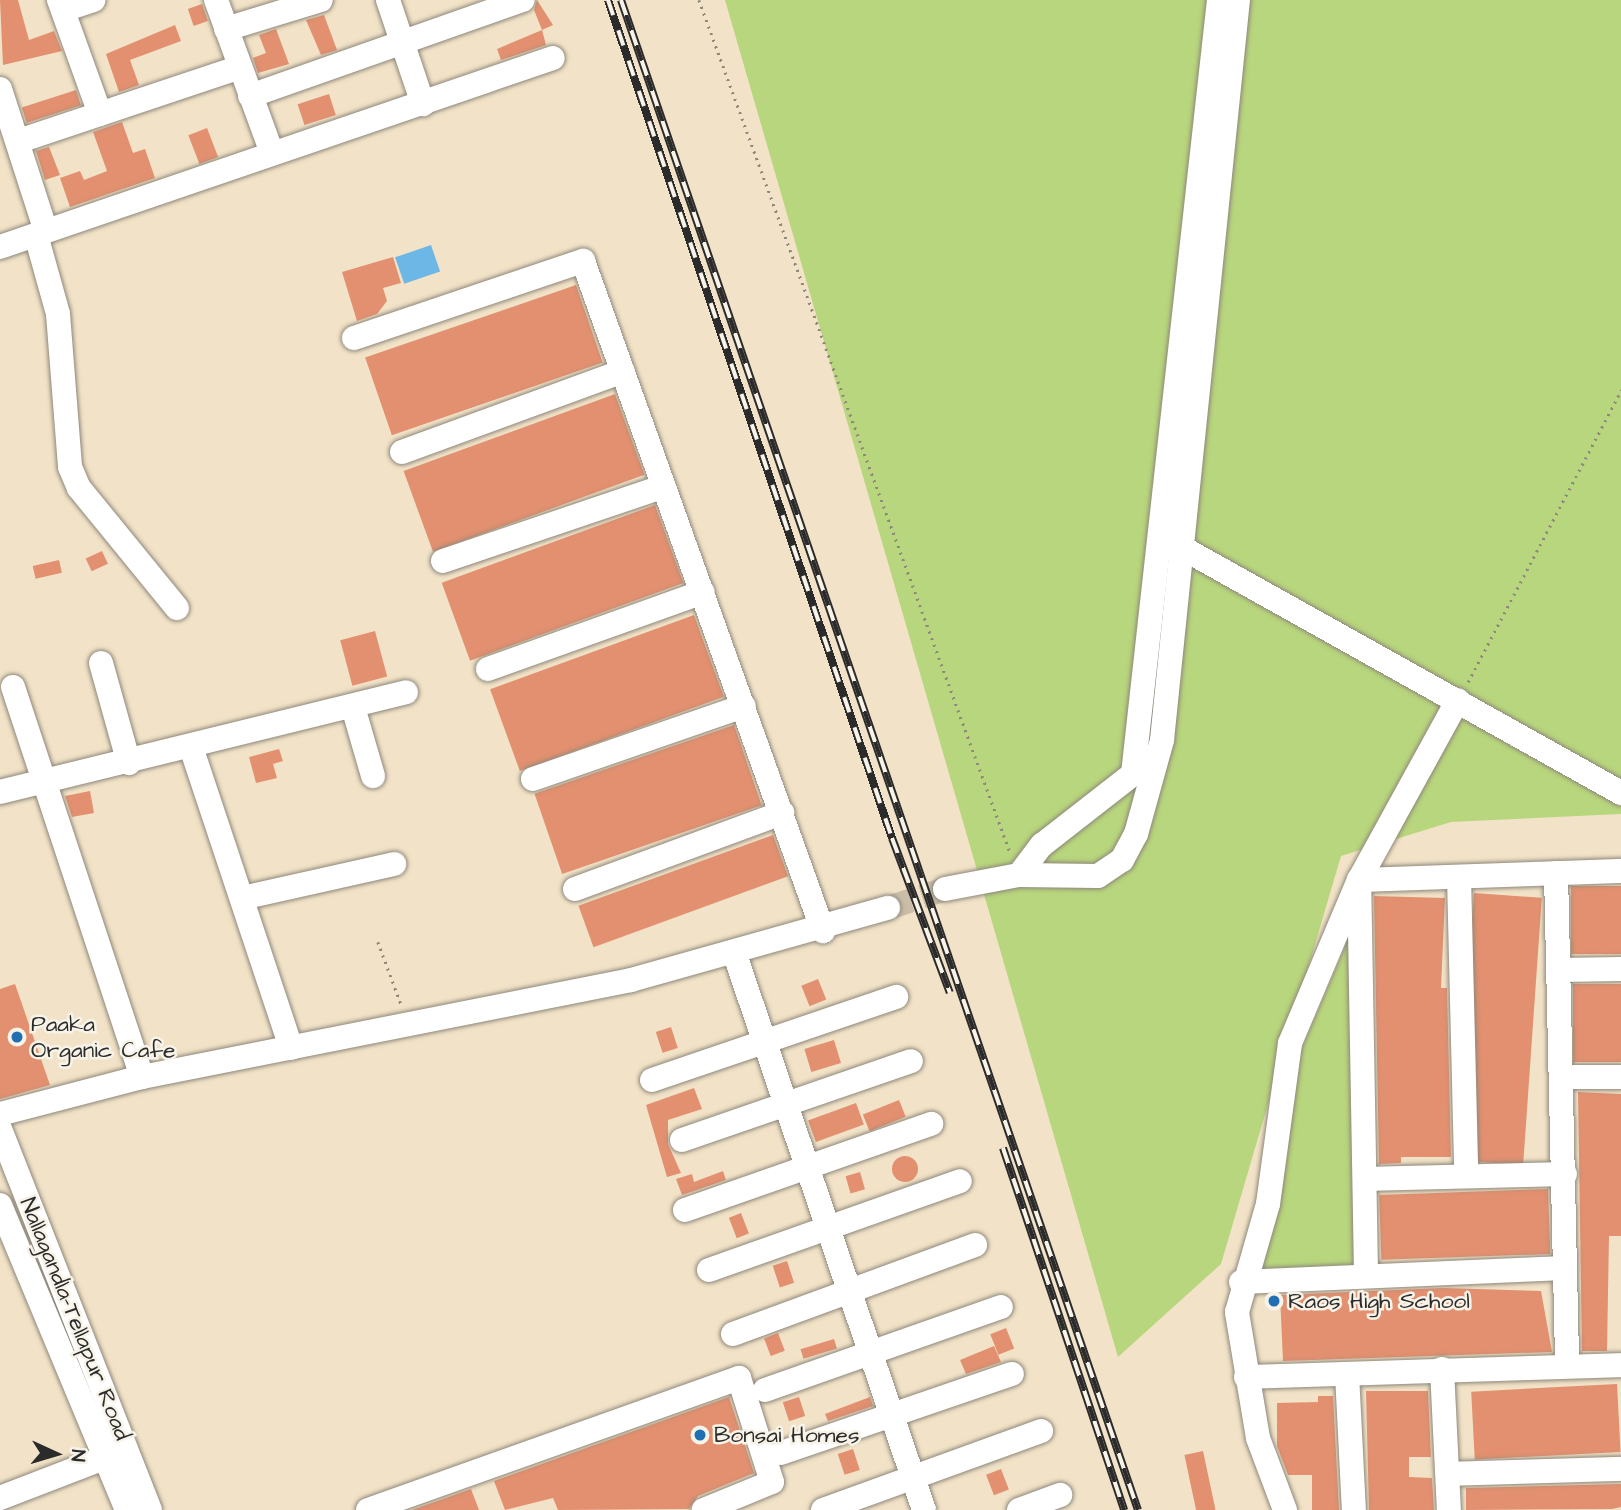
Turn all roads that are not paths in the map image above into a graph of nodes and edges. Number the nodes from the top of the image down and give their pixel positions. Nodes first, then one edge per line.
1 (93, 0) edge
2 (216, 0) edge
3 (321, 0) edge
4 (388, 0) edge
5 (523, 0) edge
6 (1219, 0) edge
7 (1238, 0) edge
8 (61, 5) edge
9 (226, 29) junction
10 (404, 44) junction
11 (553, 58) dead end
12 (240, 67) junction
13 (0, 89) edge
14 (250, 96) junction
15 (423, 104) junction
16 (100, 114) junction
17 (19, 141) junction
18 (272, 153) junction
19 (41, 233) junction
20 (0, 247) edge
21 (354, 338) dead end
22 (623, 372) junction
23 (402, 452) dead end
24 (664, 486) junction
25 (1172, 541) junction
26 (443, 561) dead end
27 (704, 592) junction
28 (177, 608) dead end
29 (101, 663) dead end
30 (488, 669) dead end
31 (13, 687) dead end
32 (406, 692) dead end
33 (1458, 700) junction
34 (744, 706) junction
35 (352, 707) junction
36 (192, 750) junction
37 (129, 764) junction
38 (373, 776) dead end
39 (533, 779) dead end
40 (43, 782) junction
41 (1141, 783) junction
42 (0, 792) edge
43 (1621, 793) edge
44 (782, 813) junction
45 (394, 863) dead end
46 (1621, 871) edge
47 (1556, 873) junction
48 (1019, 875) junction
49 (1459, 877) junction
50 (1359, 880) junction
51 (575, 889) dead end
52 (945, 889) tunnel mouth
53 (242, 898) junction
54 (888, 908) tunnel mouth
55 (823, 931) junction
56 (735, 955) junction
57 (1621, 969) edge
58 (1561, 970) junction
59 (896, 997) dead end
60 (767, 1042) junction
61 (291, 1048) junction
62 (911, 1060) dead end
63 (142, 1077) junction
64 (1563, 1077) junction
65 (1621, 1077) edge
66 (652, 1080) dead end
67 (789, 1104) junction
68 (0, 1114) edge
69 (931, 1124) dead end
70 (0, 1129) edge
71 (682, 1140) dead end
72 (810, 1167) junction
73 (1466, 1173) junction
74 (1565, 1174) junction
75 (1365, 1179) junction
76 (960, 1181) dead end
77 (0, 1205) edge
78 (685, 1210) dead end
79 (831, 1228) junction
80 (975, 1245) dead end
81 (1564, 1268) junction
82 (709, 1270) dead end
83 (1366, 1275) junction
84 (1241, 1282) junction
85 (852, 1290) junction
86 (1001, 1307) dead end
87 (733, 1334) dead end
88 (872, 1352) junction
89 (1621, 1365) edge
90 (1567, 1366) junction
91 (1442, 1369) junction
92 (1012, 1374) dead end
93 (1348, 1374) junction
94 (1245, 1377) junction
95 (765, 1390) dead end
96 (892, 1415) junction
97 (1041, 1431) dead end
98 (781, 1453) dead end
99 (106, 1457) junction
100 (1621, 1469) edge
101 (1448, 1474) junction
102 (913, 1476) junction
103 (1060, 1495) dead end
104 (0, 1498) edge
105 (127, 1510) edge
106 (150, 1510) edge
107 (368, 1510) edge
108 (704, 1510) edge
109 (823, 1510) edge
110 (924, 1510) edge
111 (1020, 1510) edge
112 (1285, 1510) edge
113 (1354, 1510) edge
114 (1449, 1510) edge

1 - 8 street
2 - 9 street
3 - 9 street
4 - 10 street
5 - 10 street
6 - 25 street
7 - 25 street
8 - 16 street
9 - 12 street
10 - 14 street
10 - 15 street
11 - 15 street
12 - 14 street
12 - 16 street
13 - 17 street
14 - 18 street
15 - 18 street
16 - 17 street
17 - 19 street
18 - 19 street
19 - 20 street
19 - 28 street
21 - 22 street
22 - 23 street
22 - 24 street
24 - 26 street
24 - 27 street
25 - 33 street
25 - 41 street
27 - 30 street
27 - 34 street
29 - 37 street
31 - 40 street
32 - 35 street
33 - 43 street
33 - 50 street
34 - 39 street
34 - 44 street
35 - 36 street
35 - 38 street
36 - 37 street
36 - 53 street
37 - 40 street
40 - 42 street
40 - 63 street
41 - 48 street
41 - 48 street
44 - 51 street
44 - 55 street
45 - 53 street
46 - 47 street
47 - 49 street
47 - 58 street
48 - 52 street
49 - 50 street
49 - 73 street
50 - 75 street
50 - 84 street
53 - 61 street
54 - 55 street
55 - 56 street
56 - 60 street
56 - 61 street
57 - 58 street
58 - 64 street
59 - 60 street
60 - 66 street
60 - 67 street
61 - 63 street
62 - 67 street
63 - 68 street
64 - 65 street
64 - 74 street
67 - 71 street
67 - 72 street
69 - 72 street
70 - 106 street, Nallagandla-Tellapur Road
72 - 78 street
72 - 79 street
73 - 74 street
73 - 75 street
74 - 81 street
75 - 83 street
76 - 79 street
77 - 99 street, Nallagandla-Tellapur Road
79 - 82 street
79 - 85 street
80 - 85 street
81 - 83 street
81 - 90 street
83 - 84 street
84 - 94 street
85 - 87 street
85 - 88 street
86 - 88 street
88 - 95 street
88 - 96 street
89 - 90 street
90 - 91 street
91 - 93 street
91 - 101 street
92 - 96 street
93 - 94 street
93 - 113 street
94 - 112 street
96 - 98 street
96 - 102 street
97 - 102 street
99 - 104 street
99 - 105 street, Nallagandla-Tellapur Road
100 - 101 street
101 - 114 street
102 - 109 street
102 - 110 street
103 - 111 street
107 - 108 street

